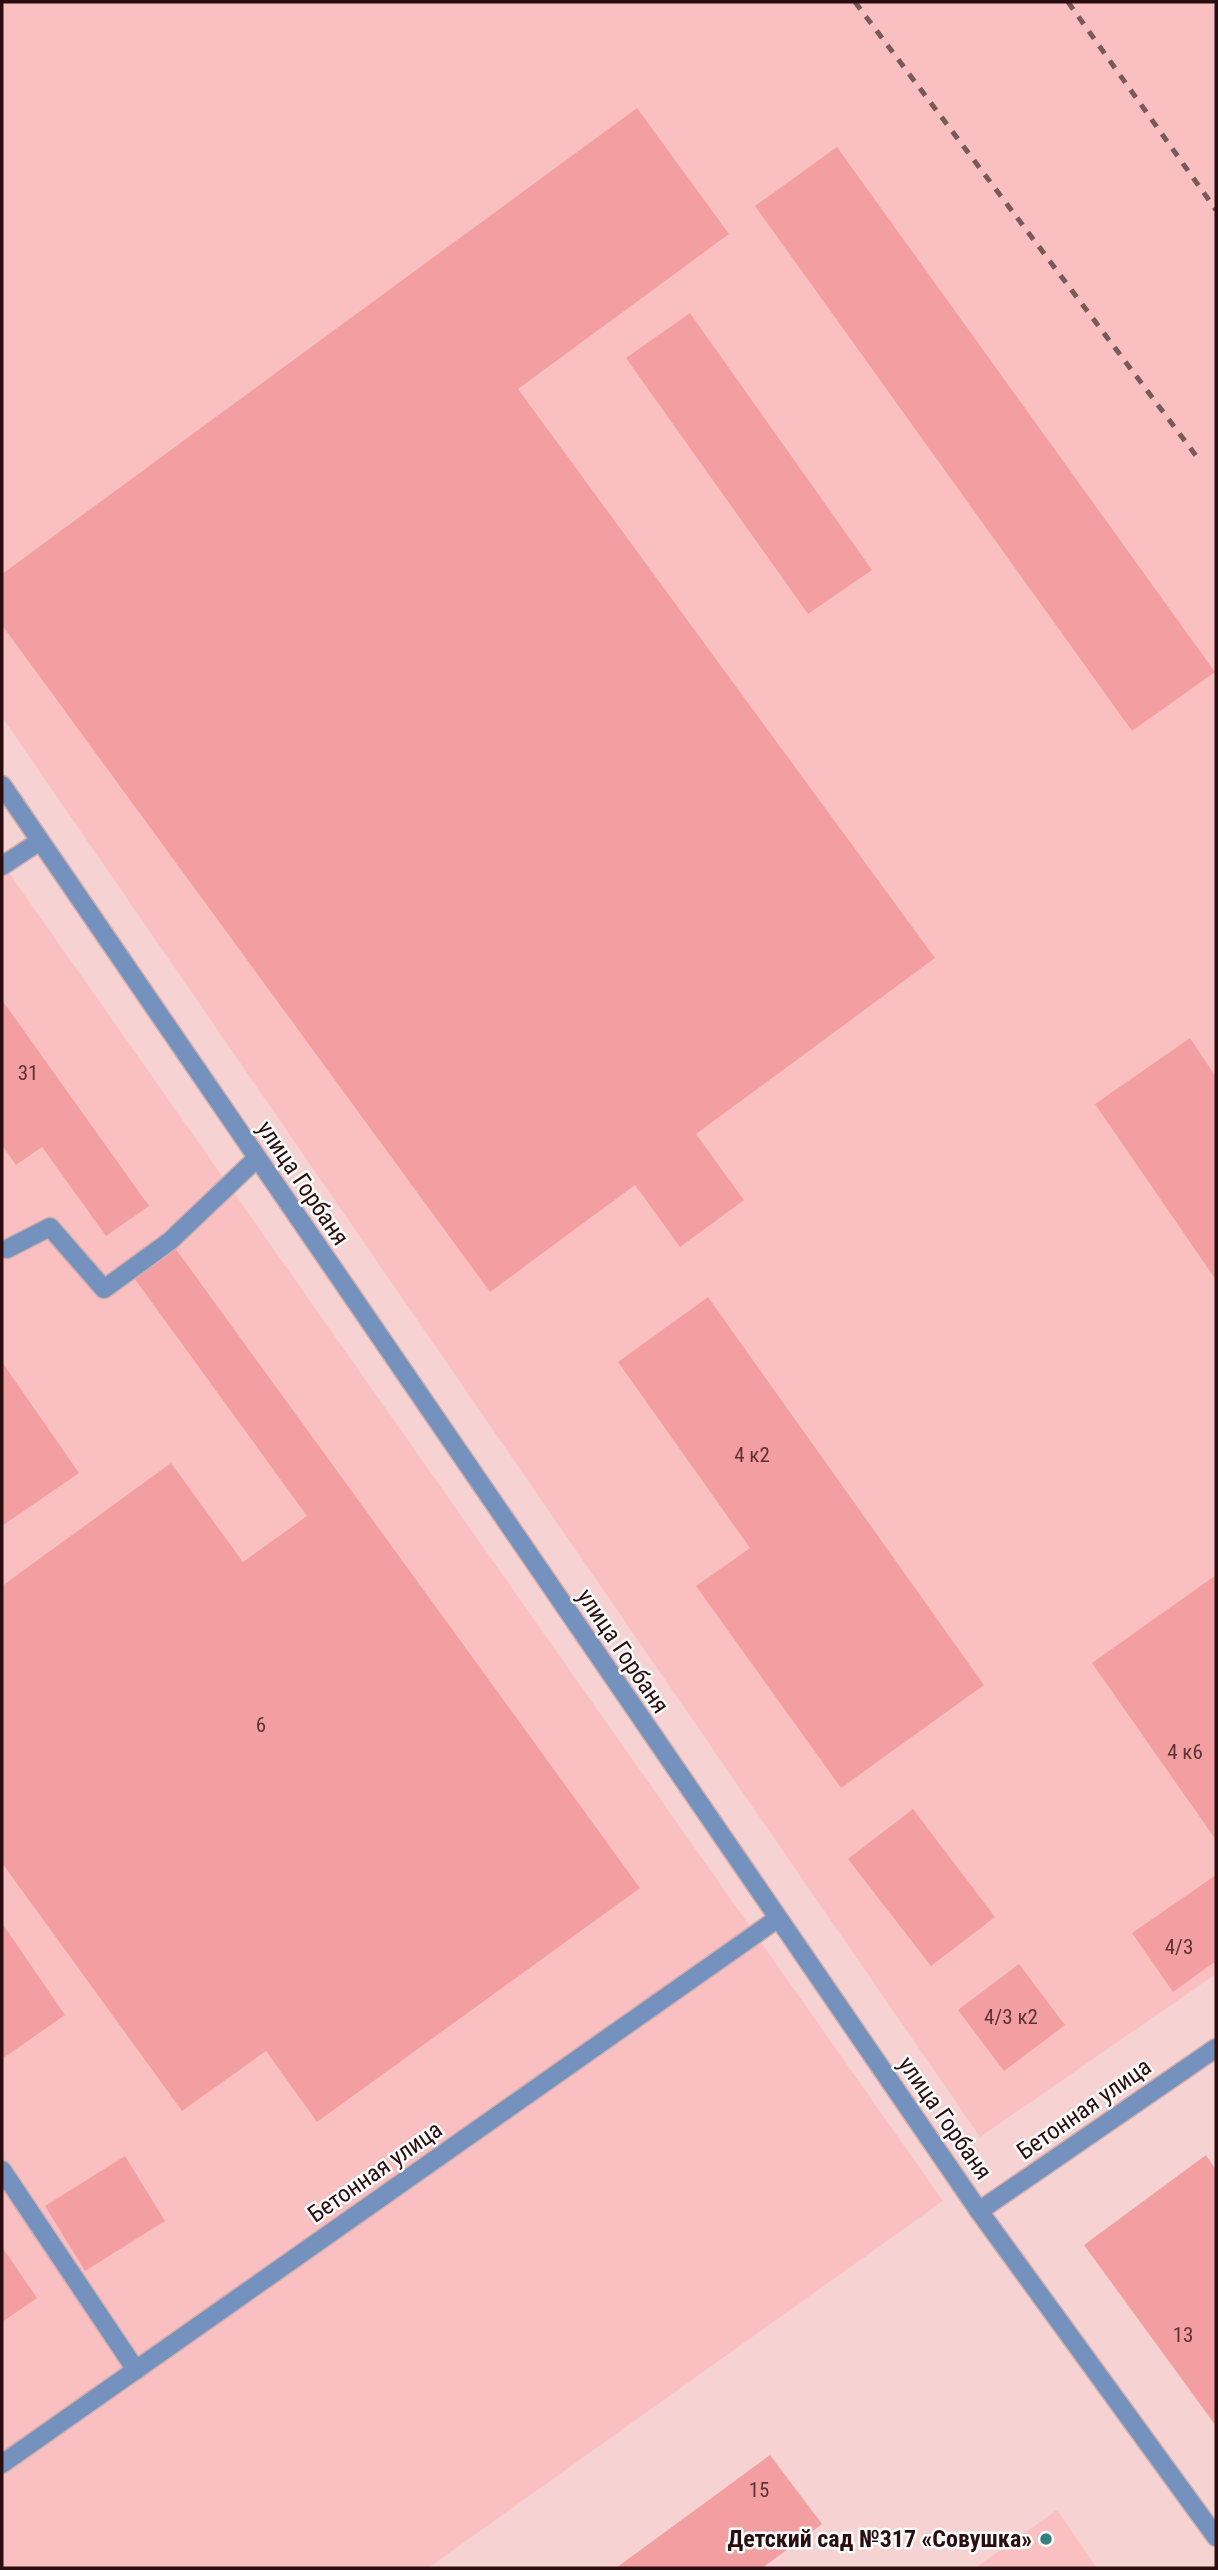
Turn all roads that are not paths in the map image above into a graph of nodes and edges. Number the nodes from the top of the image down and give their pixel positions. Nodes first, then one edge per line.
1 (2, 785) edge
2 (40, 841) junction
3 (2, 866) edge
4 (257, 1158) junction
5 (7, 1249) dead end
6 (777, 1919) junction
7 (1216, 2048) edge
8 (2, 2170) edge
9 (979, 2211) junction
10 (136, 2370) junction
11 (2, 2464) edge
12 (1216, 2537) edge

1 - 2 street, улица Горбаня
2 - 3 street
2 - 4 street, улица Горбаня
4 - 5 street
4 - 6 street, улица Горбаня
6 - 9 street, улица Горбаня
6 - 10 street, Бетонная улица
7 - 9 street, Бетонная улица
8 - 10 street
9 - 12 street, улица Горбаня
10 - 11 street, Бетонная улица

